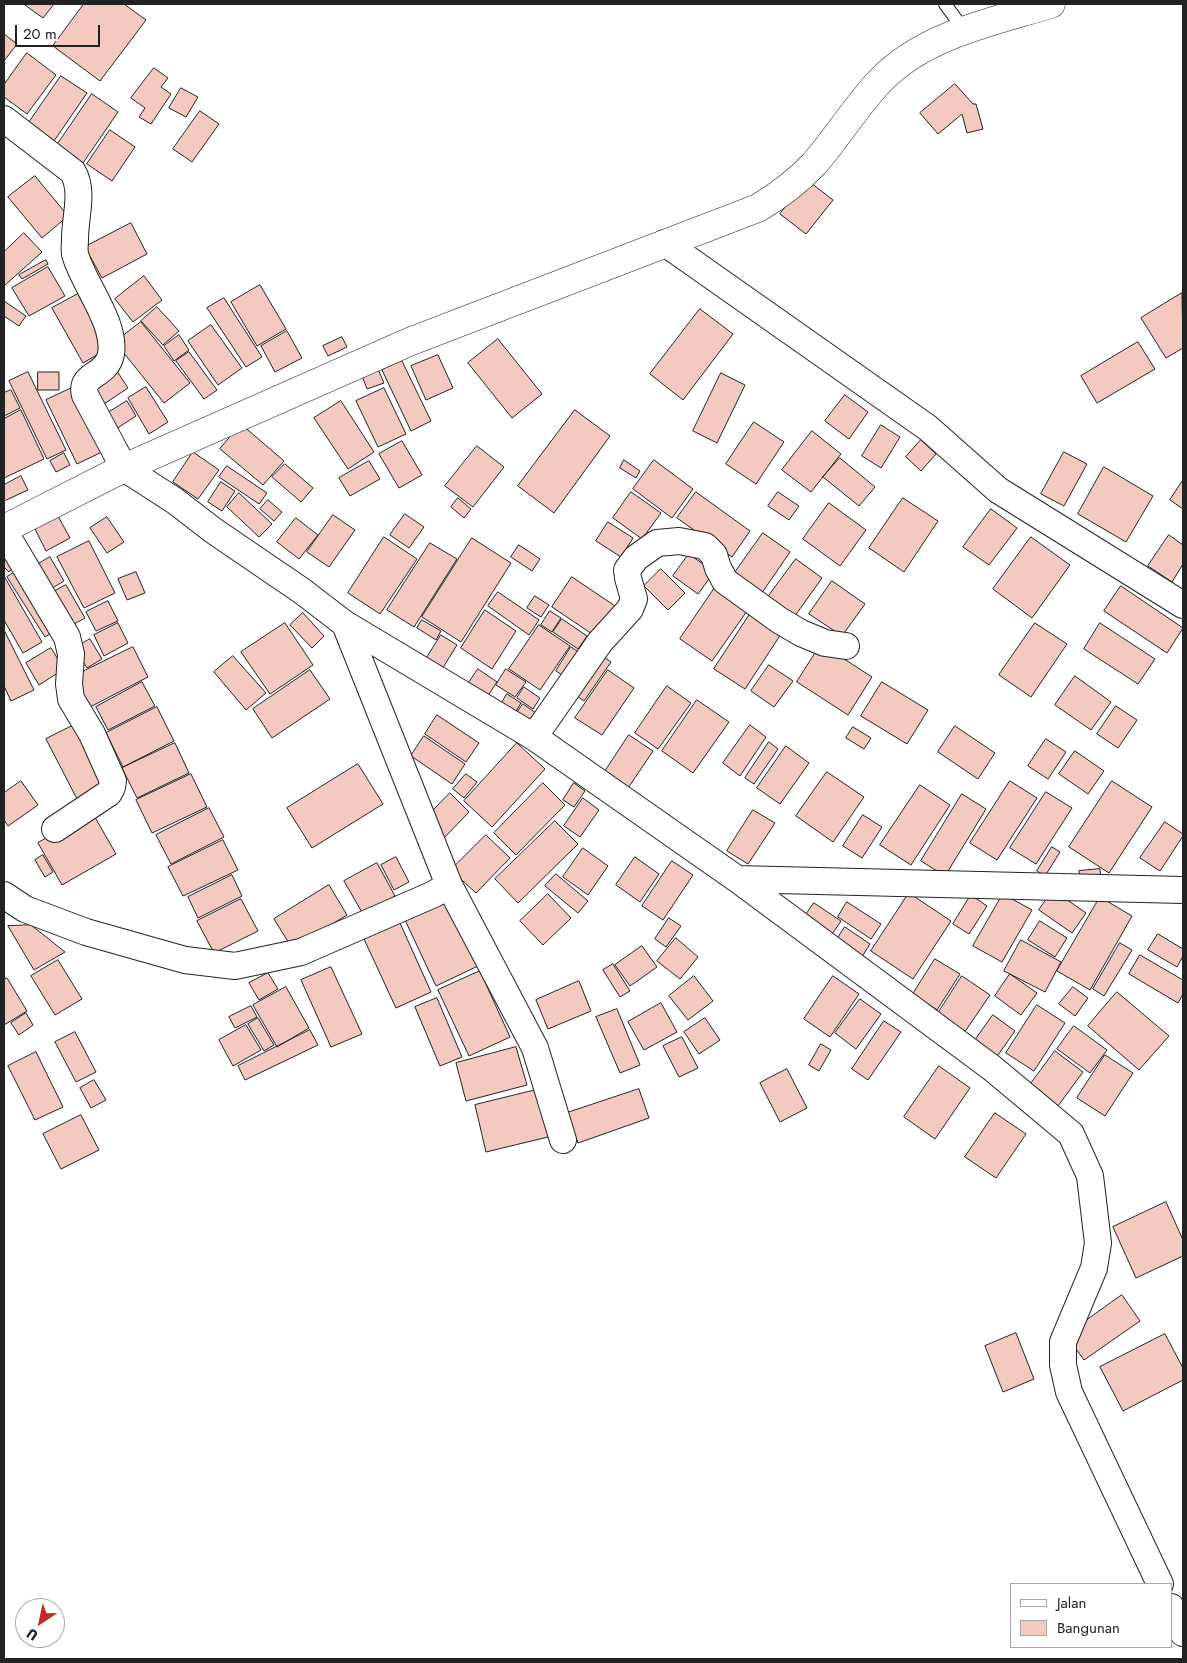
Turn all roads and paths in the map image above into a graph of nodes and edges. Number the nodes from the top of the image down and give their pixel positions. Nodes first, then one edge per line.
1 (945, 4) edge
2 (1051, 4) edge
3 (964, 30) junction
4 (4, 119) edge
5 (664, 243) junction
6 (124, 468) junction
7 (4, 530) edge
8 (1183, 605) edge
9 (345, 624) junction
10 (846, 646) dead end
11 (534, 737) junction
12 (55, 829) dead end
13 (737, 879) junction
14 (449, 885) junction
15 (1183, 890) edge
16 (4, 894) edge
17 (563, 1140) dead end
18 (1160, 1583) edge
19 (1172, 1609) edge
20 (1183, 1633) edge

1 - 3 lane
2 - 3 street
3 - 5 street
4 - 6 street
5 - 6 street
5 - 8 street
6 - 7 street
6 - 9 street
7 - 12 street
9 - 11 street
9 - 14 street
10 - 11 street
11 - 13 street
13 - 15 street
13 - 18 street
14 - 16 street
14 - 17 street
19 - 20 street

